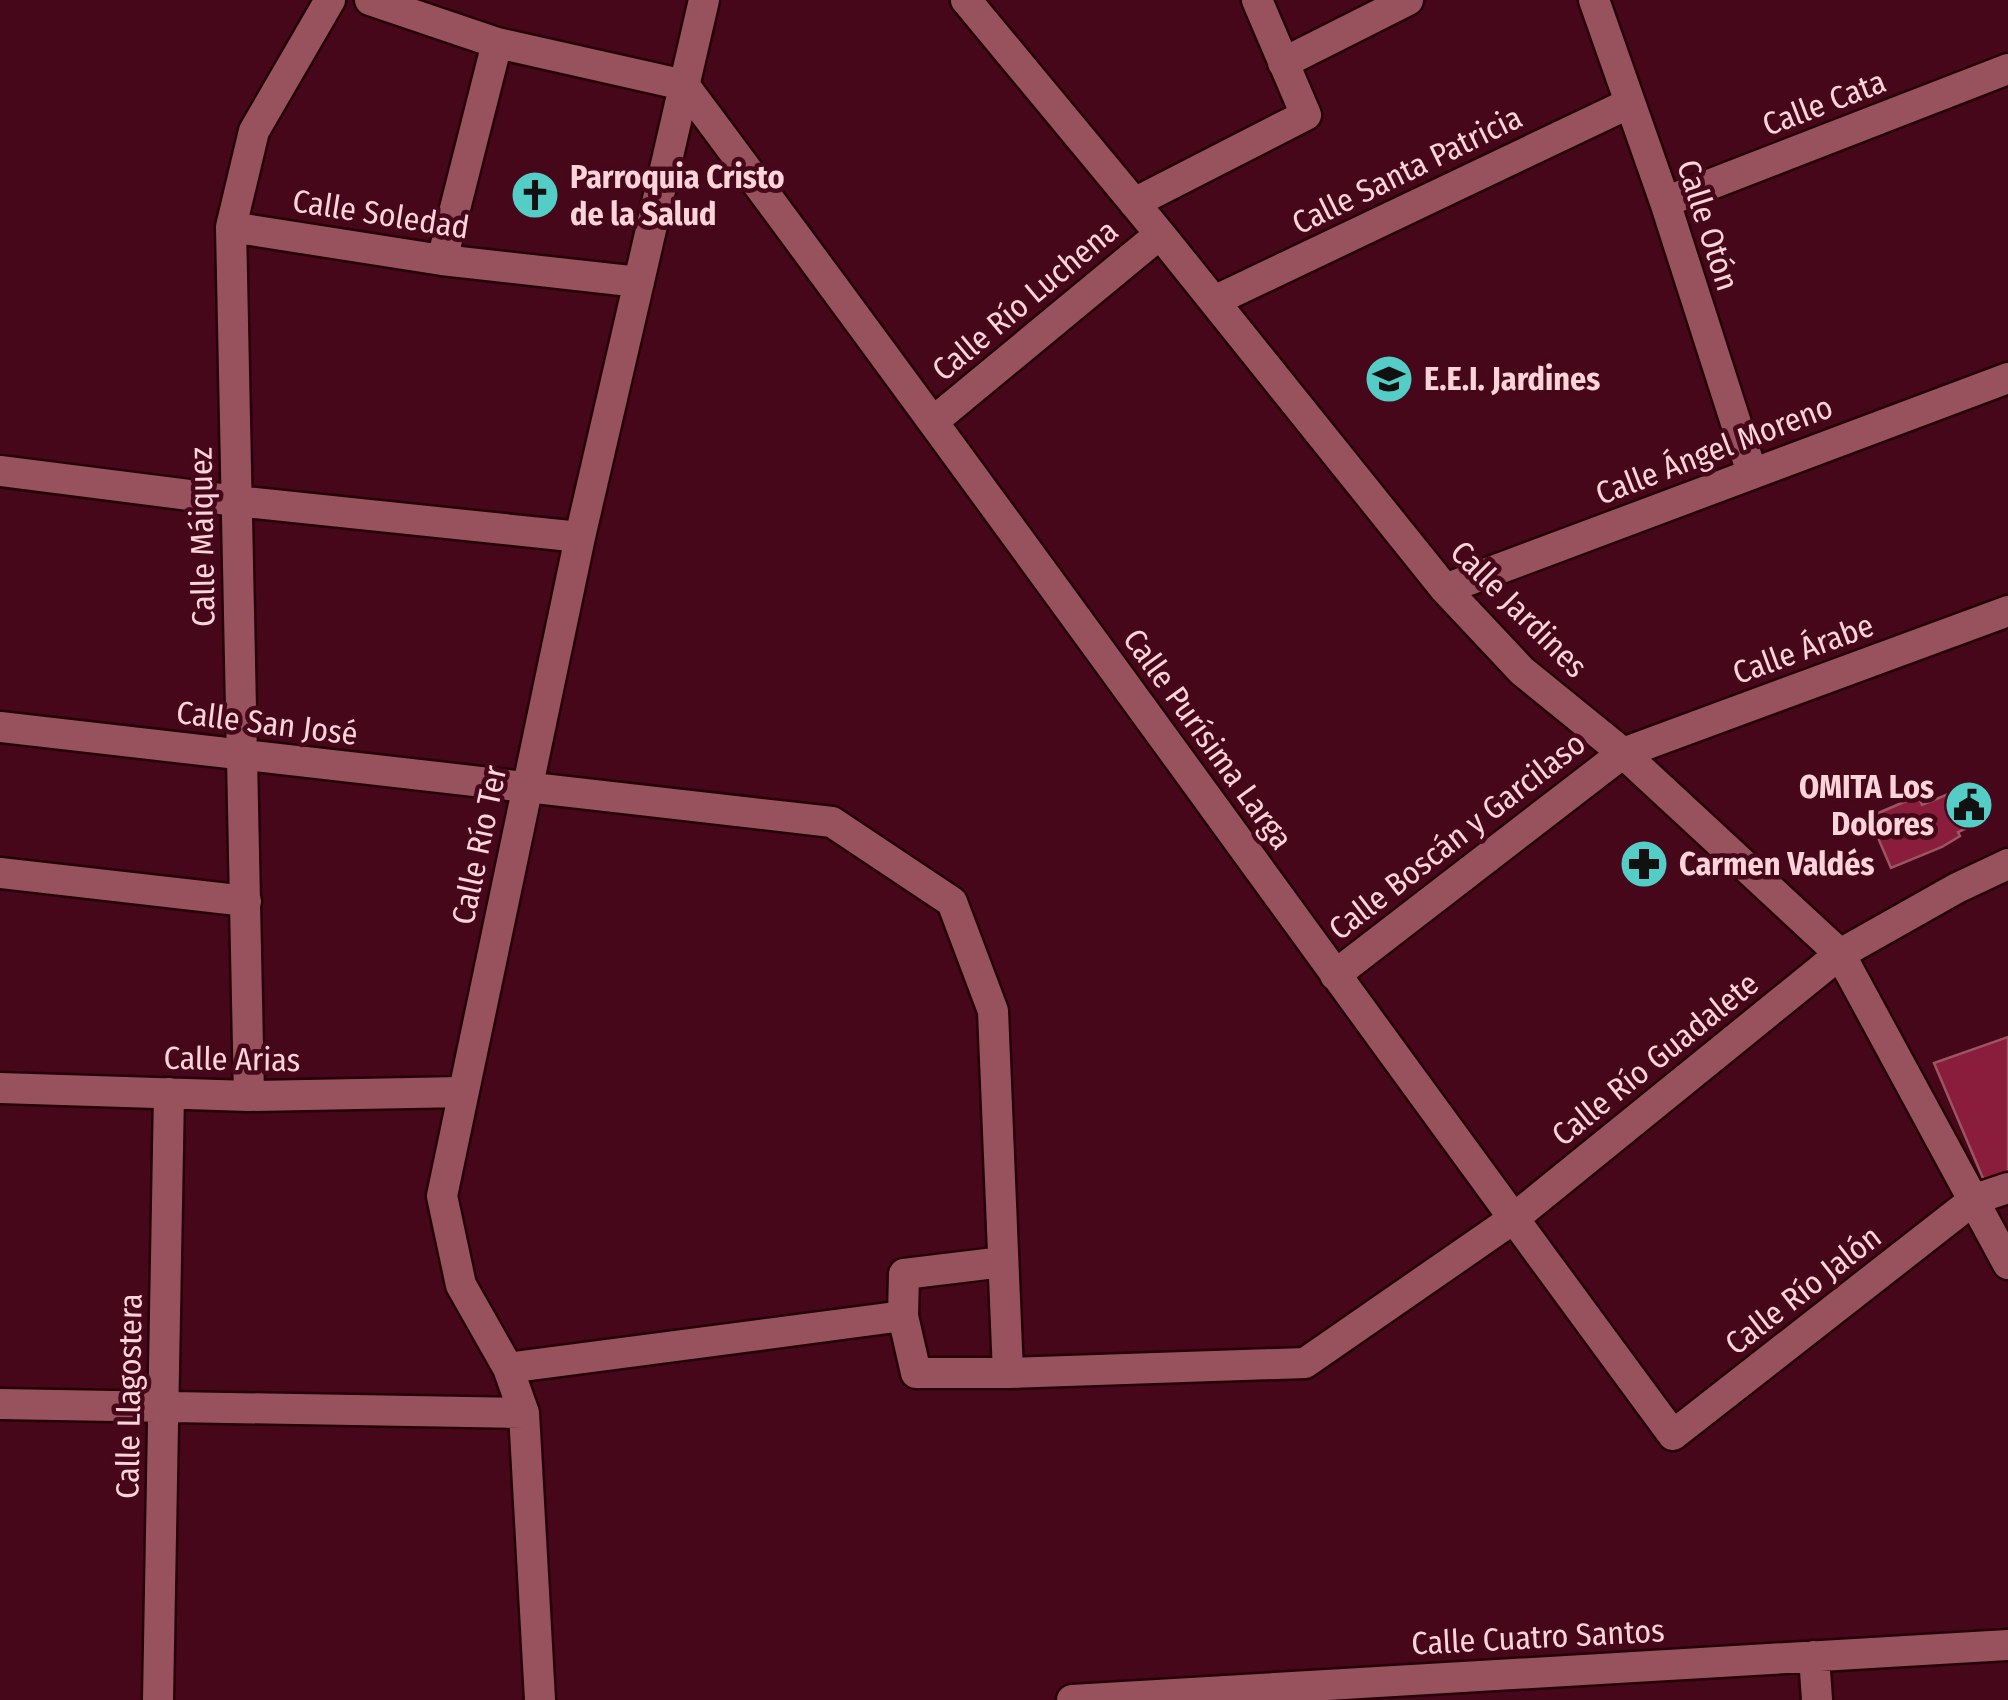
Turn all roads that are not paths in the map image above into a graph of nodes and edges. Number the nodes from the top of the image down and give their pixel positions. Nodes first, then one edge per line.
1 (330, 0) edge
2 (370, 0) edge
3 (704, 0) edge
4 (966, 0) edge
5 (1256, 0) edge
6 (1408, 0) edge
7 (1594, 0) edge
8 (497, 42) junction
9 (1284, 63) junction
10 (2008, 69) edge
11 (684, 85) junction
12 (1630, 103) junction
13 (1665, 202) junction
14 (1134, 203) junction
15 (232, 226) junction
16 (1160, 234) junction
17 (442, 260) junction
18 (639, 282) junction
19 (1214, 302) junction
20 (2008, 378) edge
21 (934, 420) junction
22 (0, 471) edge
23 (1752, 473) junction
24 (236, 501) junction
25 (580, 537) junction
26 (1445, 589) junction
27 (2008, 610) edge
28 (0, 727) edge
29 (1623, 753) junction
30 (243, 756) junction
31 (527, 788) junction
32 (2008, 864) edge
33 (0, 873) edge
34 (246, 900) junction
35 (1840, 954) junction
36 (1335, 975) junction
37 (0, 1088) edge
38 (463, 1092) junction
39 (169, 1093) junction
40 (249, 1096) junction
41 (2008, 1188) edge
42 (1976, 1200) junction
43 (1513, 1219) junction
44 (1003, 1262) junction
45 (2008, 1264) edge
46 (903, 1316) junction
47 (508, 1368) junction
48 (1008, 1373) junction
49 (0, 1404) edge
50 (164, 1406) junction
51 (524, 1413) junction
52 (1673, 1435) joint
53 (2008, 1645) edge
54 (1814, 1656) junction
55 (158, 1700) edge
56 (540, 1700) edge
57 (1072, 1700) edge
58 (1817, 1700) edge

1 - 15 street, Calle Máiquez
2 - 8 street
3 - 11 street, Calle Río Ter
4 - 14 street, Calle Jardines
5 - 9 street
6 - 9 street
7 - 12 street, Calle Otón
8 - 11 street
8 - 17 street
9 - 14 street
10 - 13 street, Calle Cata
11 - 18 street, Calle Río Ter
11 - 21 street, Calle Purísima Larga
12 - 13 street, Calle Otón
12 - 19 street, Calle Santa Patricia
13 - 23 street, Calle Otón
14 - 16 street, Calle Jardines
15 - 17 street, Calle Soledad
15 - 24 street, Calle Máiquez
16 - 19 street, Calle Jardines
16 - 21 street, Calle Río Luchena
17 - 18 street, Calle Soledad
18 - 25 street, Calle Río Ter
19 - 26 street, Calle Jardines
20 - 23 street, Calle Ángel Moreno
21 - 36 street, Calle Purísima Larga
22 - 24 street
23 - 26 street, Calle Ángel Moreno
24 - 25 street
24 - 30 street, Calle Máiquez
25 - 31 street, Calle Río Ter
26 - 29 street, Calle Jardines
27 - 29 street, Calle Árabe
28 - 30 street, Calle San José
29 - 35 street, Calle Jardines
29 - 36 street, Calle Boscán y Garcilaso
30 - 31 street, Calle San José
30 - 34 street, Calle Máiquez
31 - 38 street, Calle Río Ter
31 - 44 street, Calle San José
32 - 35 street, Calle Río Guadalete
33 - 34 street
34 - 40 street, Calle Máiquez
35 - 42 street, Calle Jardines
35 - 43 street, Calle Río Guadalete
36 - 43 street, Calle Purísima Larga
37 - 39 street, Calle Arias
38 - 40 street, Calle Arias
38 - 47 street, Calle Río Ter
39 - 40 street, Calle Arias
39 - 50 street, Calle Llagostera
41 - 42 street, Calle Río Jalón
42 - 45 street, Calle Jardines
42 - 52 street, Calle Río Jalón
43 - 48 street, Calle Río Guadalete
43 - 52 street, Calle Purísima Larga
44 - 46 street
44 - 48 street, Calle San José
46 - 47 street
46 - 48 street, Calle Río Guadalete
47 - 51 street, Calle Río Ter
49 - 50 street
50 - 51 street
50 - 55 street, Calle Llagostera
51 - 56 street, Calle Río Ter
53 - 54 street, Calle Cuatro Santos
54 - 57 street, Calle Cuatro Santos
54 - 58 street

